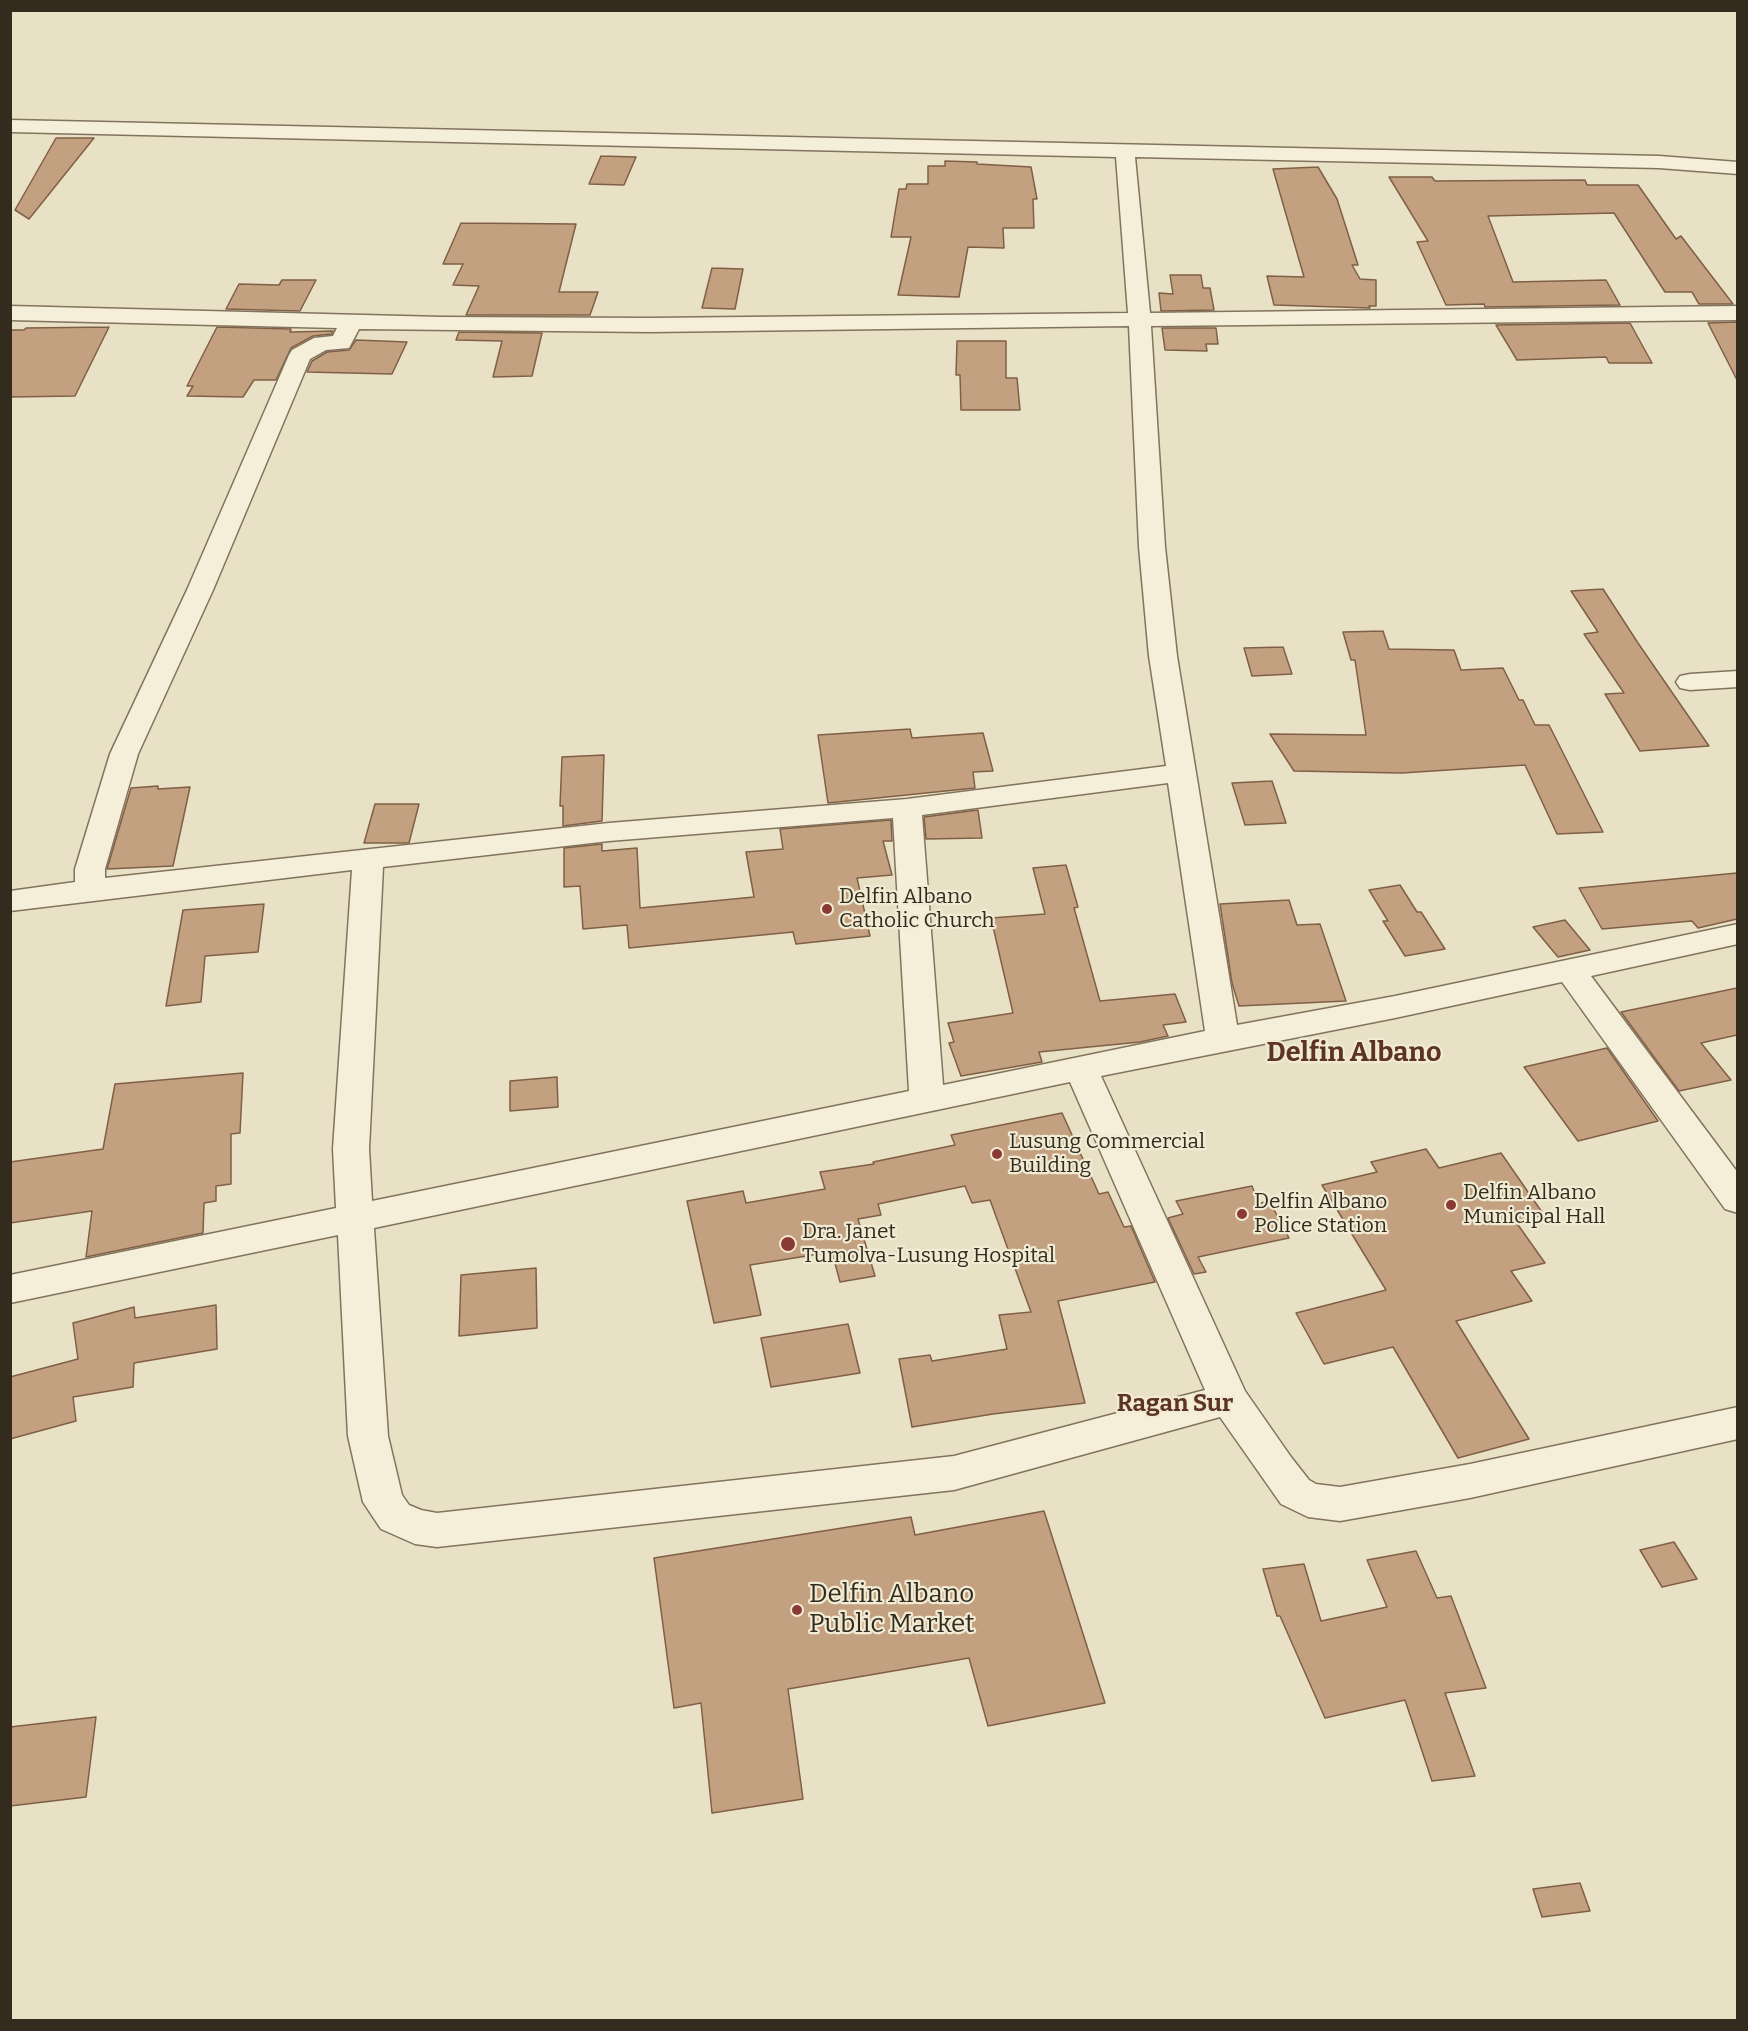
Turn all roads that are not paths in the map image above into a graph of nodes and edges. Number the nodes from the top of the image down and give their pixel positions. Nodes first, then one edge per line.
1 (10, 126) edge
2 (1125, 151) junction
3 (1730, 173) edge
4 (10, 313) edge
5 (1737, 313) edge
6 (352, 321) junction
7 (1140, 321) junction
8 (1737, 679) edge
9 (1690, 682) dead end
10 (1181, 773) junction
11 (907, 808) junction
12 (368, 858) junction
13 (90, 890) junction
14 (10, 901) edge
15 (1737, 934) edge
16 (1570, 970) junction
17 (1223, 1039) junction
18 (1081, 1068) junction
19 (927, 1100) junction
20 (1737, 1200) edge
21 (355, 1219) junction
22 (10, 1289) edge
23 (1229, 1399) junction
24 (1737, 1423) edge

1 - 2 street
2 - 3 street
2 - 7 street
4 - 6 street
5 - 7 street
6 - 7 street
6 - 13 street
7 - 10 street
8 - 9 street
10 - 11 street
10 - 17 street
11 - 12 street
11 - 19 street
12 - 13 street
12 - 21 street
13 - 14 street
15 - 16 street
16 - 17 street
16 - 20 street
17 - 18 street
18 - 19 street
18 - 23 street
19 - 21 street
21 - 22 street
21 - 23 street
23 - 24 street

